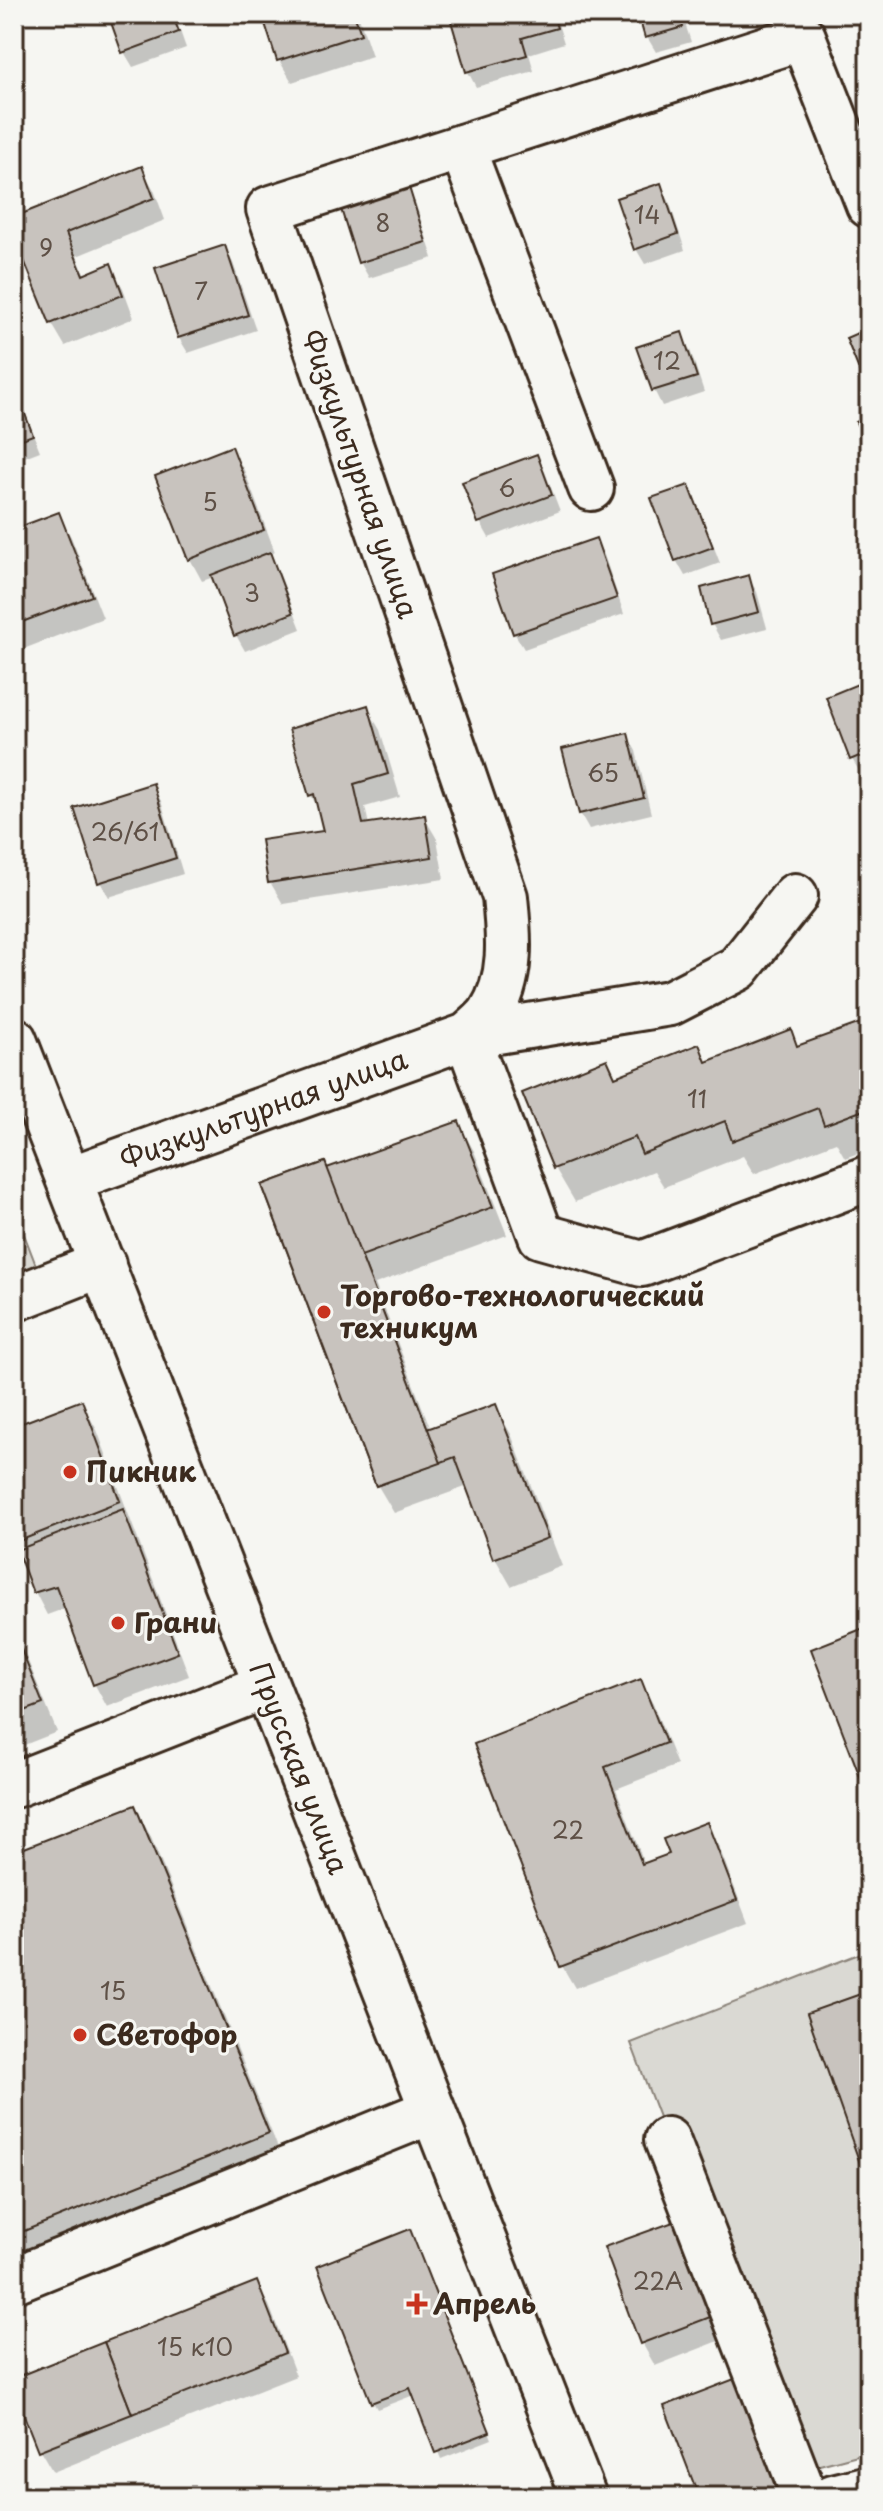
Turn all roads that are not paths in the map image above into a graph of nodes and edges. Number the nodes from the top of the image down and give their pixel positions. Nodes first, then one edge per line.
1 (462, 147) junction
2 (869, 205) edge
3 (591, 488) dead end
4 (795, 896) dead end
5 (467, 1036) junction
6 (14, 1040) edge
7 (24, 1094) edge
8 (869, 1178) edge
9 (70, 1179) junction
10 (103, 1264) junction
11 (14, 1299) edge
12 (266, 1686) junction
13 (14, 1785) edge
14 (432, 2111) junction
15 (667, 2140) dead end
16 (14, 2280) edge
17 (869, 2488) edge
18 (584, 2497) edge
19 (805, 2497) edge
20 (833, 2497) edge

1 - 2 street, Физкультурная улица
1 - 3 street
1 - 5 street, Физкультурная улица
4 - 5 street
5 - 8 street
5 - 9 street, Физкультурная улица
6 - 7 street, Прусская улица
7 - 9 street, Прусская улица
9 - 10 street, Прусская улица
10 - 11 street
10 - 12 street, Прусская улица
12 - 13 street
12 - 14 street, Прусская улица
14 - 16 street
14 - 18 street, Прусская улица
15 - 19 street
17 - 20 street

